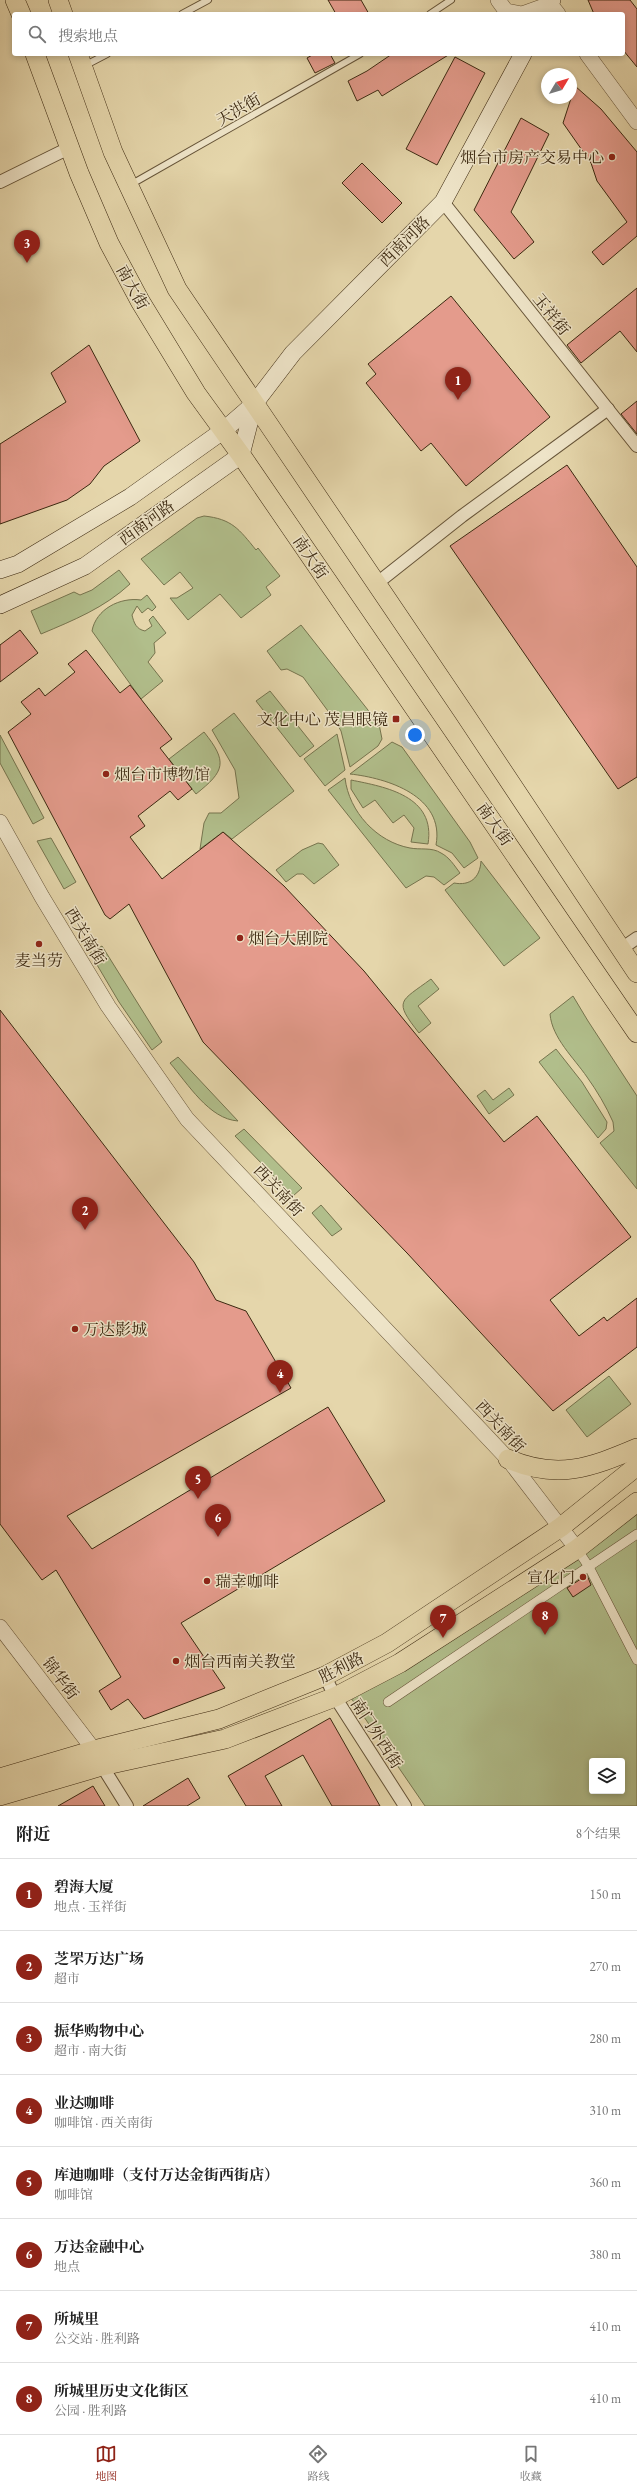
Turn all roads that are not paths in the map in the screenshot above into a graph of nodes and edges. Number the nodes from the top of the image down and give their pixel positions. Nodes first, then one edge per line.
1 (15, 0) edge
2 (58, 0) edge
3 (208, 0) edge
4 (451, 0) edge
5 (498, 0) edge
6 (551, 8) edge
7 (19, 12) edge
8 (62, 12) edge
9 (186, 12) edge
10 (433, 12) edge
11 (511, 12) edge
12 (532, 12) edge
13 (36, 56) edge
14 (98, 56) edge
15 (357, 56) edge
16 (522, 56) edge
17 (588, 56) edge
18 (81, 60) edge
19 (637, 122) edge
20 (69, 148) junction
21 (0, 182) edge
22 (128, 187) junction
23 (443, 202) junction
24 (254, 404) junction
25 (608, 409) junction
26 (224, 430) junction
27 (637, 446) edge
28 (241, 454) junction
29 (0, 570) edge
30 (376, 584) junction
31 (0, 605) edge
32 (0, 822) edge
33 (637, 938) edge
34 (621, 949) junction
35 (637, 973) edge
36 (637, 1033) edge
37 (637, 1448) edge
38 (508, 1459) junction
39 (637, 1466) edge
40 (637, 1502) edge
41 (561, 1527) junction
42 (637, 1534) edge
43 (577, 1548) junction
44 (589, 1567) junction
45 (0, 1626) edge
46 (637, 1660) edge
47 (325, 1676) junction
48 (335, 1697) junction
49 (388, 1702) dead end
50 (98, 1758) junction
51 (0, 1778) edge
52 (0, 1796) edge
53 (126, 1806) edge
54 (405, 1806) edge

1 - 7 main road
2 - 8 main road
3 - 9 lane
4 - 10 lane
5 - 11 street
6 - 12 street
13 - 20 main road, 南大街
14 - 18 lane
15 - 22 lane, 天洪街
16 - 23 main road, 西南河路
17 - 19 street
18 - 22 main road
20 - 21 street
20 - 26 main road, 南大街
22 - 24 main road
23 - 24 main road, 西南河路
23 - 25 street, 玉祥街
24 - 26 main road, 西南河路
24 - 28 main road, 西南河路
24 - 30 main road
25 - 27 street, 玉祥街
25 - 30 street
26 - 28 main road, 南大街
26 - 29 main road, 西南河路
28 - 31 main road, 西南河路
28 - 36 main road, 南大街
30 - 34 main road
32 - 38 street, 西关南街
33 - 34 street
34 - 35 main road
37 - 38 main road
38 - 41 street, 西关南街
39 - 41 main road, 胜利路
40 - 43 main road, 胜利路
41 - 43 street, 西关南街
41 - 47 main road, 胜利路
42 - 44 street
43 - 44 street
43 - 48 main road, 胜利路
44 - 46 street
44 - 49 street
45 - 50 street, 锦华街
47 - 48 street, 南门外西街
47 - 50 main road, 胜利路
48 - 50 main road, 胜利路
48 - 54 street, 南门外西街
50 - 51 main road, 胜利路
50 - 52 main road, 胜利路
50 - 53 street

